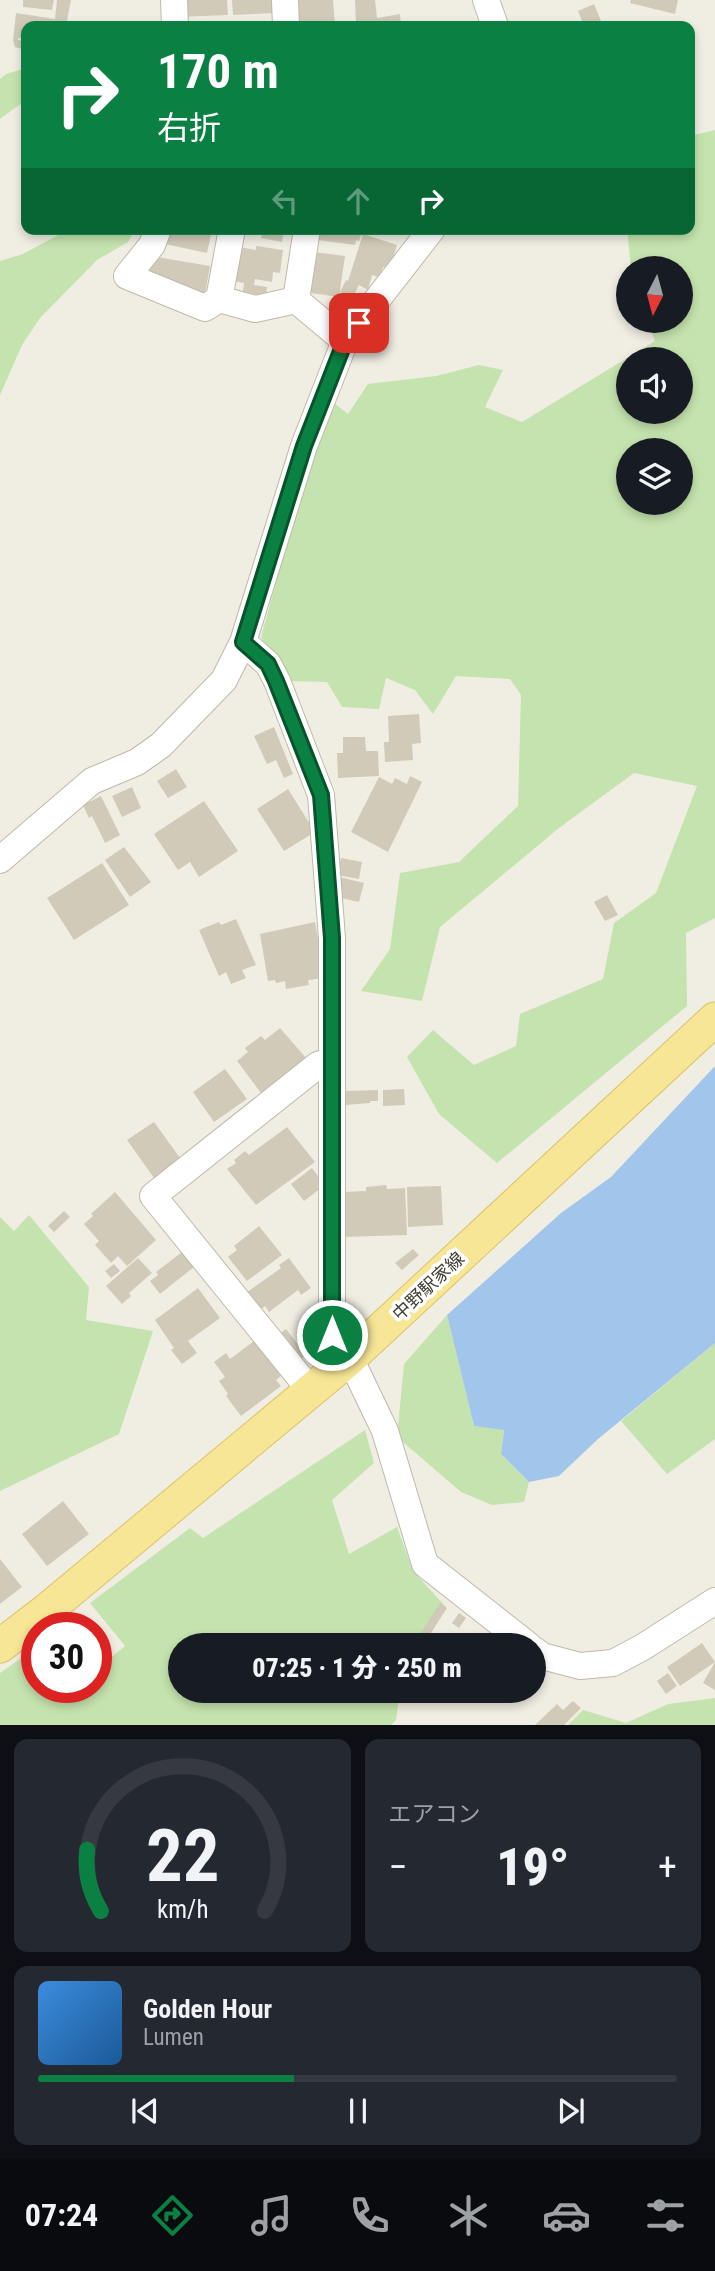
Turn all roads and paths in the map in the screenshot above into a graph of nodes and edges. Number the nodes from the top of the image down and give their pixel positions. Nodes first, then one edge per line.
1 (174, 0) edge
2 (285, 0) edge
3 (486, 0) edge
4 (175, 21) edge
5 (286, 21) edge
6 (493, 21) edge
7 (156, 235) edge
8 (231, 235) edge
9 (306, 235) edge
10 (427, 235) edge
11 (219, 299) junction
12 (296, 300) junction
13 (345, 341) junction
14 (243, 642) junction
15 (0, 860) edge
16 (715, 1019) edge
17 (331, 1061) junction
18 (350, 1358) junction
19 (311, 1391) junction
20 (715, 1601) edge
21 (513, 1633) edge
22 (0, 1646) edge
23 (546, 1657) edge

1 - 4 street
2 - 5 street
3 - 6 street
7 - 11 street
8 - 11 street
9 - 12 street
10 - 13 street
11 - 12 street
12 - 13 street
13 - 14 street
14 - 15 street
14 - 17 street
16 - 18 main road, 中野駅家線
17 - 18 street
17 - 19 street
18 - 19 main road, 中野駅家線
18 - 21 street
19 - 22 main road, 中野駅家線
20 - 23 street

